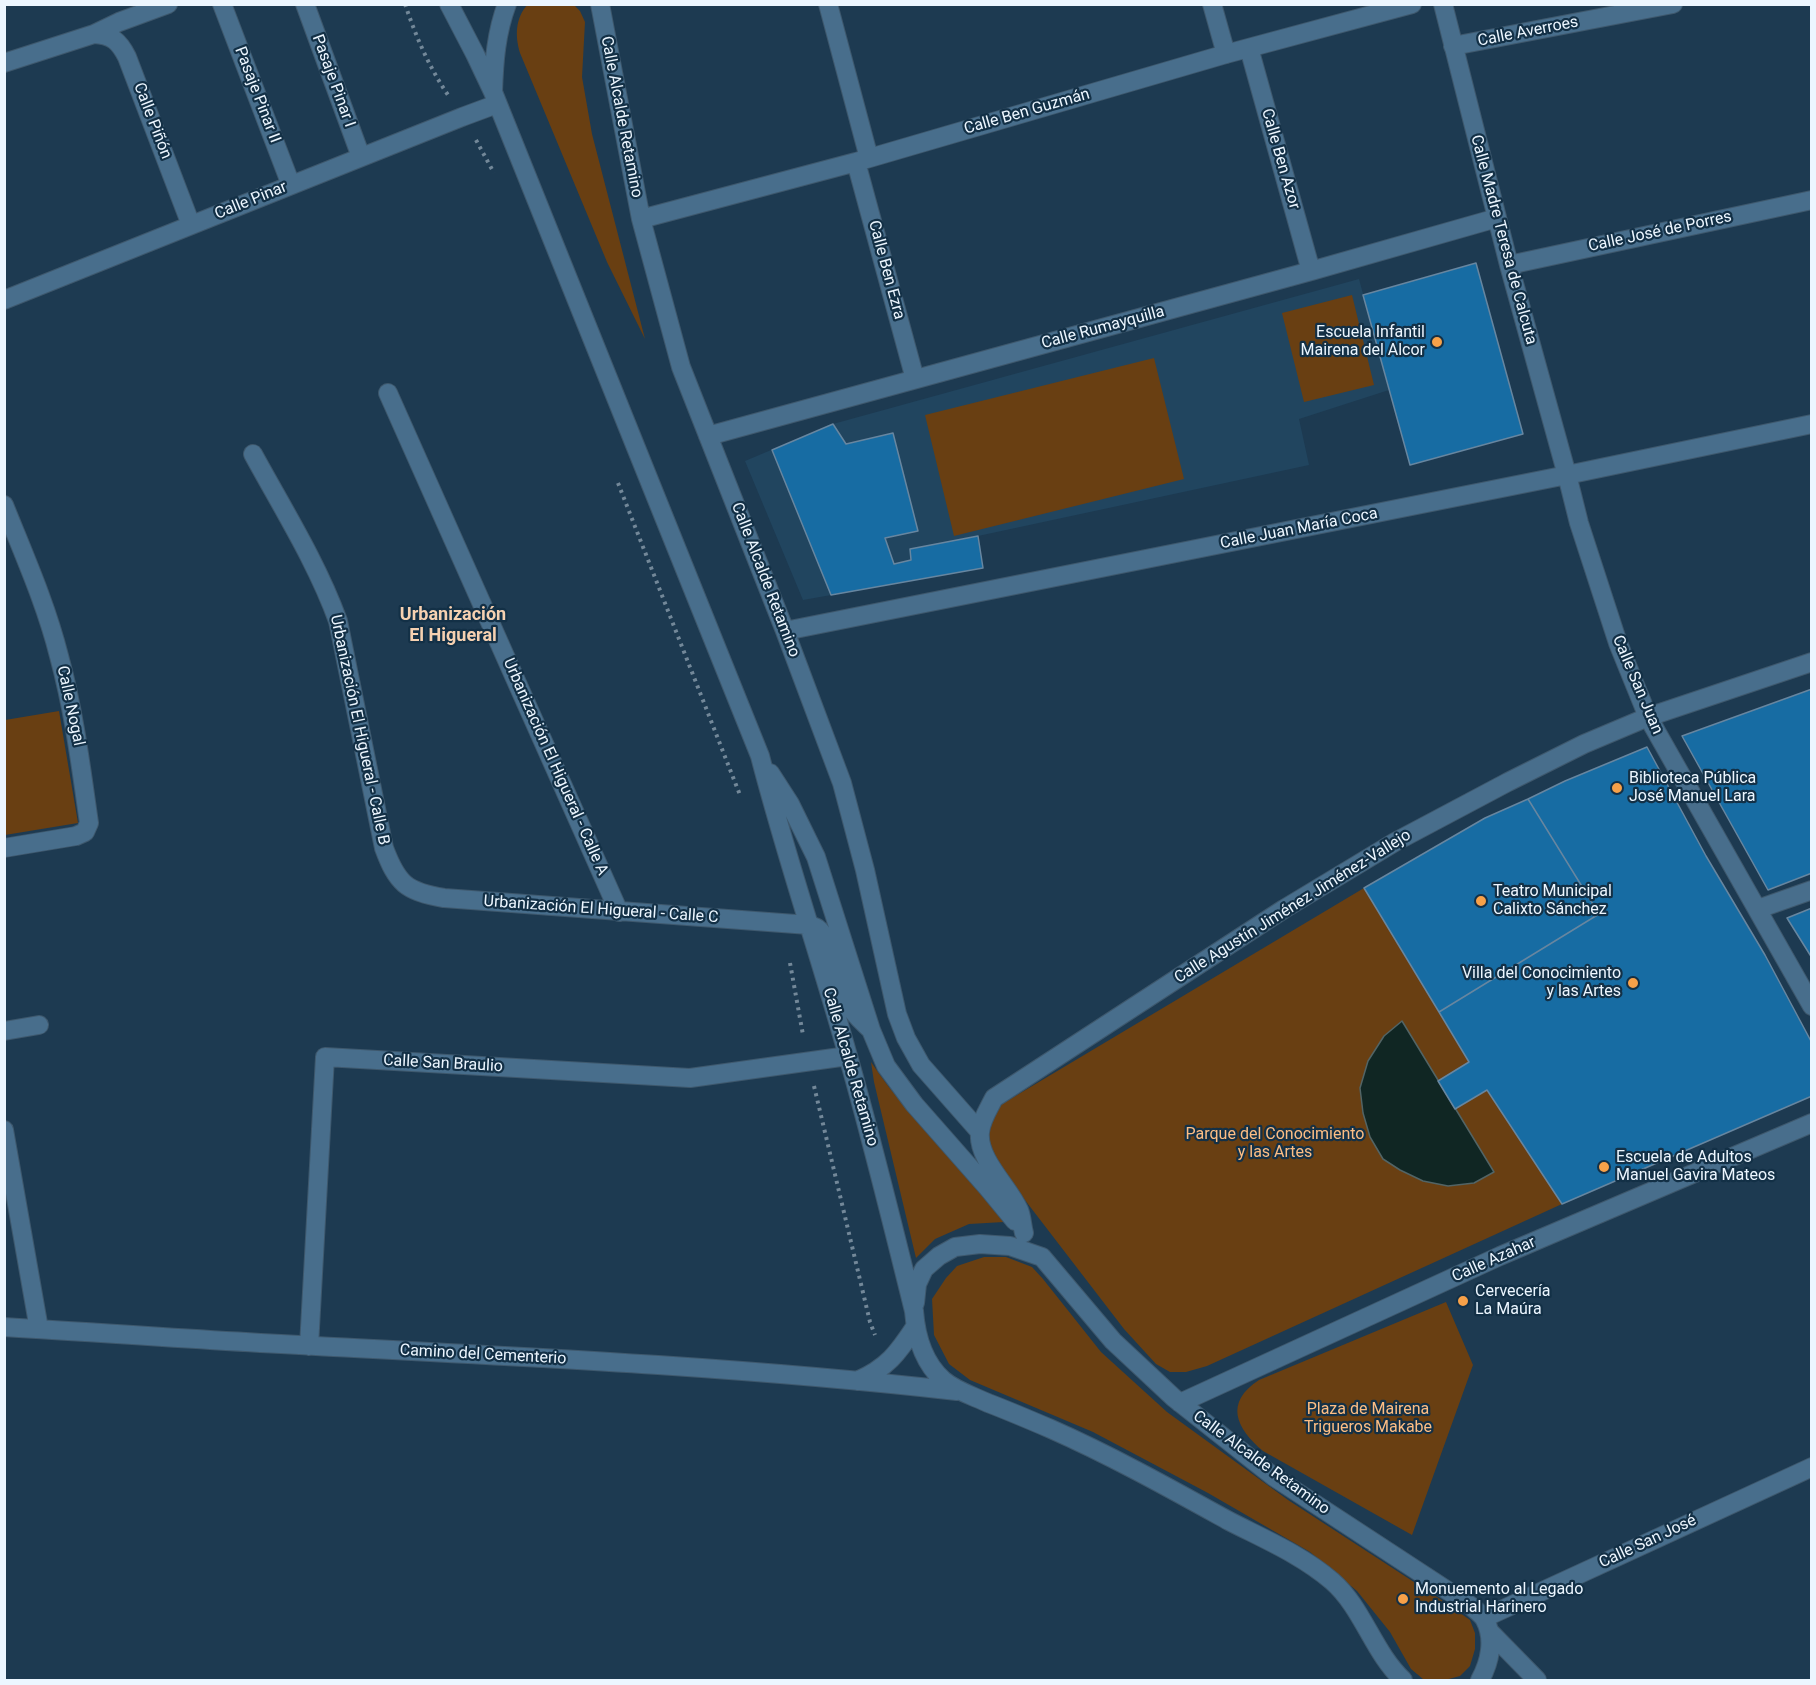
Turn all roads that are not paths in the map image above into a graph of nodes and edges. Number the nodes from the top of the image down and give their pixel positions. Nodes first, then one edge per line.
1 (168, 4) edge
2 (222, 4) edge
3 (305, 4) edge
4 (449, 4) edge
5 (507, 4) edge
6 (600, 4) edge
7 (828, 4) edge
8 (1212, 4) edge
9 (1412, 4) edge
10 (1443, 4) edge
11 (1673, 4) edge
12 (94, 34) junction
13 (1453, 46) junction
14 (1249, 48) junction
15 (1226, 54) junction
16 (4, 63) edge
17 (495, 98) junction
18 (361, 158) junction
19 (863, 160) junction
20 (291, 185) junction
21 (1812, 200) edge
22 (1497, 218) junction
23 (640, 219) junction
24 (191, 225) junction
25 (1509, 265) junction
26 (1311, 271) junction
27 (4, 300) edge
28 (915, 379) junction
29 (388, 393) dead end
30 (1812, 424) edge
31 (708, 436) junction
32 (253, 454) dead end
33 (1567, 475) junction
34 (4, 506) edge
35 (785, 631) junction
36 (1812, 662) edge
37 (1648, 717) junction
38 (760, 756) junction
39 (4, 848) edge
40 (398, 879) joint
41 (1812, 890) edge
42 (1758, 909) junction
43 (619, 912) junction
44 (809, 925) junction
45 (1812, 1006) edge
46 (39, 1025) dead end
47 (871, 1030) junction
48 (4, 1031) edge
49 (848, 1056) junction
50 (1812, 1123) edge
51 (4, 1130) edge
52 (980, 1132) junction
53 (1024, 1233) junction
54 (1042, 1257) junction
55 (914, 1319) junction
56 (4, 1327) edge
57 (39, 1329) junction
58 (309, 1346) junction
59 (855, 1381) junction
60 (960, 1391) junction
61 (1180, 1403) junction
62 (1812, 1467) edge
63 (1487, 1625) junction
64 (1403, 1680) edge
65 (1480, 1680) edge
66 (1537, 1680) edge

1 - 12 street
2 - 20 street, Pasaje Pinar II
3 - 18 street, Pasaje Pinar I
4 - 17 street, Calle Alcalde Retamino
5 - 17 street
6 - 23 street, Calle Alcalde Retamino
7 - 19 street, Calle Ben Ezra
8 - 15 street
9 - 14 street, Calle Ben Guzmán
10 - 13 street, Calle Madre Teresa de Calcuta
11 - 13 street, Calle Averroes
12 - 16 street
12 - 24 street, Calle Piñón
13 - 22 street, Calle Madre Teresa de Calcuta
14 - 15 street, Calle Ben Guzmán
14 - 26 street, Calle Ben Azor
15 - 19 street, Calle Ben Guzmán
17 - 18 street, Calle Pinar
17 - 38 street, Calle Alcalde Retamino
18 - 20 street, Calle Pinar
19 - 23 street, Calle Ben Guzmán
19 - 28 street, Calle Ben Ezra
20 - 24 street, Calle Pinar
21 - 25 street, Calle José de Porres
22 - 25 street, Calle Madre Teresa de Calcuta
22 - 26 street, Calle Rumayquilla
23 - 31 street, Calle Alcalde Retamino
24 - 27 street, Calle Pinar
25 - 33 street, Calle Madre Teresa de Calcuta
26 - 28 street, Calle Rumayquilla
28 - 31 street, Calle Rumayquilla
29 - 43 street, Urbanización El Higueral - Calle A
30 - 33 street, Calle Juan María Coca
31 - 35 street, Calle Alcalde Retamino
32 - 40 street, Urbanización El Higueral - Calle B
33 - 35 street, Calle Juan María Coca
33 - 37 street, Calle San Juan
34 - 39 street, Calle Nogal
35 - 52 street, Calle Alcalde Retamino
36 - 37 street, Calle Agustín Jiménez Jiménez-Vallejo
37 - 42 street, Calle San Juan
37 - 52 street, Calle Agustín Jiménez Jiménez-Vallejo
38 - 44 street, Calle Alcalde Retamino
38 - 47 street, Calle Alcalde Retamino
40 - 43 street, Urbanización El Higueral - Calle C
41 - 42 street
42 - 45 street, Calle San Juan
43 - 44 street, Urbanización El Higueral - Calle C
44 - 47 street
44 - 49 street, Calle Alcalde Retamino
46 - 48 street
47 - 53 street, Calle Alcalde Retamino
49 - 55 street, Calle Alcalde Retamino
49 - 58 street, Calle San Braulio
50 - 61 street, Calle Azahar
51 - 57 street
52 - 53 street
53 - 54 street, Calle Alcalde Retamino
54 - 55 street, Calle Alcalde Retamino
54 - 61 street, Calle Alcalde Retamino
55 - 59 street
55 - 60 street, Calle Alcalde Retamino
56 - 57 street, Camino del Cementerio
57 - 58 street, Camino del Cementerio
58 - 59 street, Camino del Cementerio
59 - 60 street, Camino del Cementerio
60 - 64 street, Calle Alcalde Retamino
61 - 63 street, Calle Alcalde Retamino
62 - 63 street, Calle San José
63 - 65 street
63 - 66 street, Calle Alcalde Retamino

